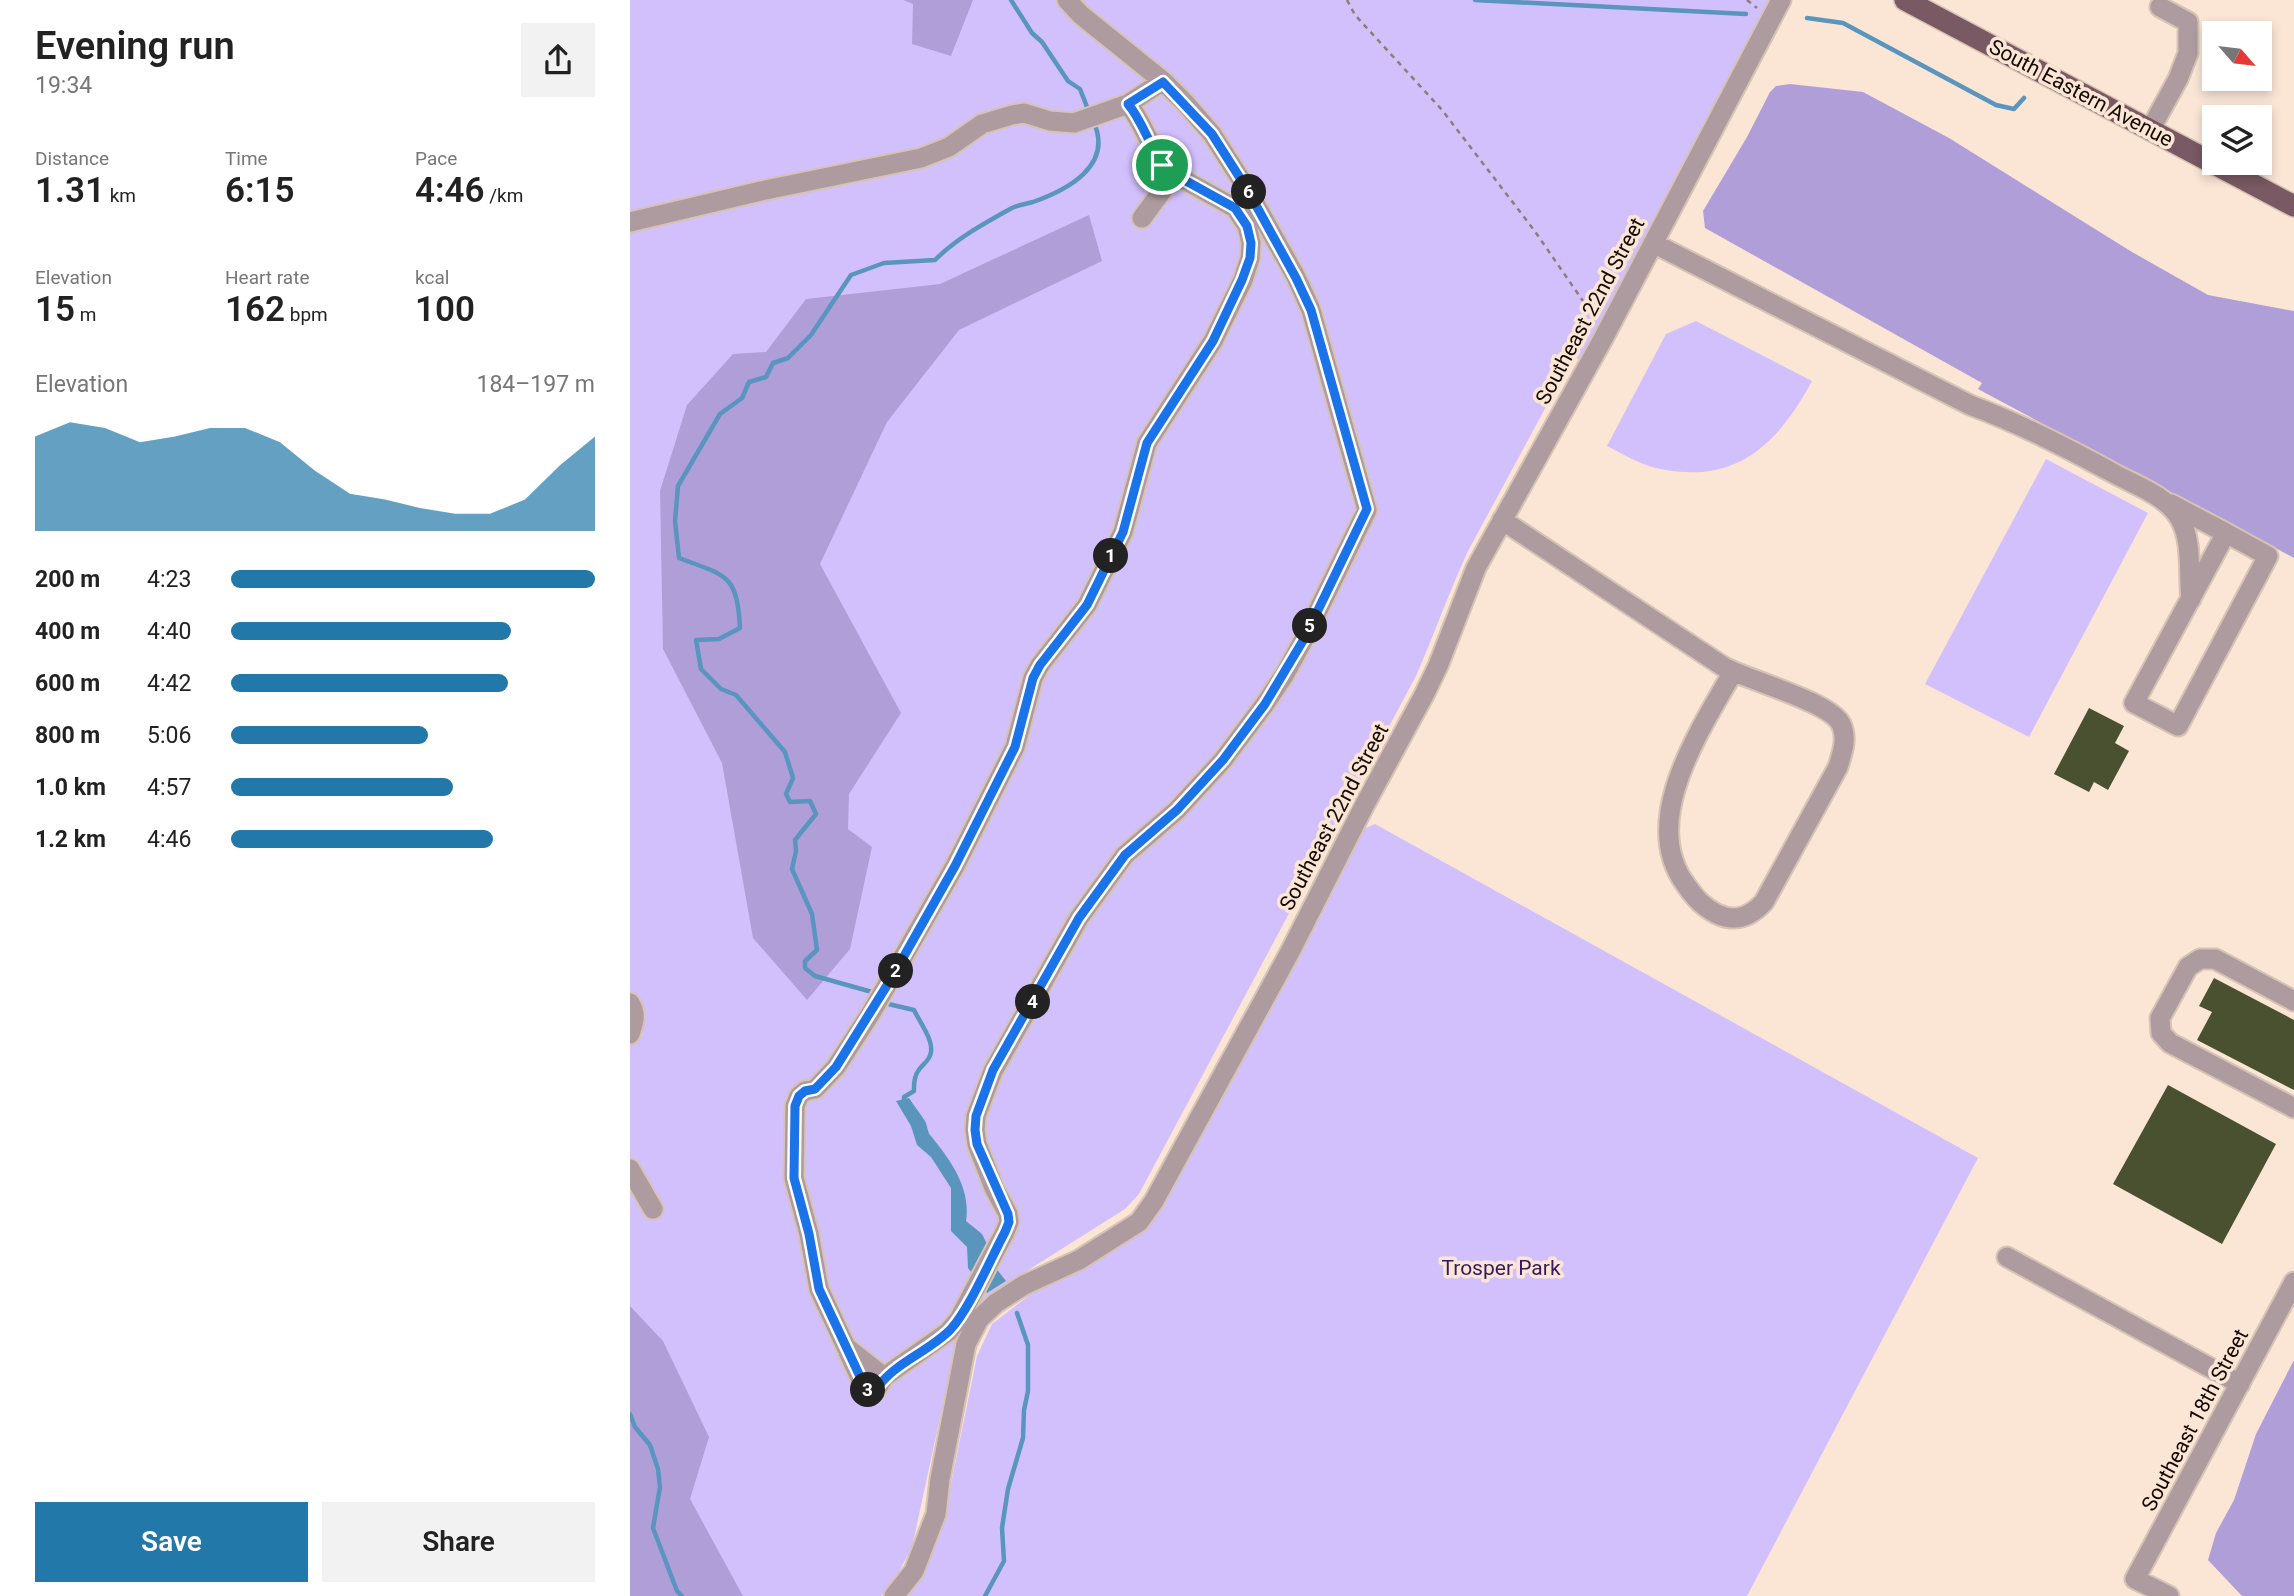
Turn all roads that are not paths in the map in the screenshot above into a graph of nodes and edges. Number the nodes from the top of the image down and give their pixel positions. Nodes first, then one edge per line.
1 (1067, 0) edge
2 (1781, 0) edge
3 (1905, 0) edge
4 (2160, 7) dead end
5 (1163, 82) junction
6 (1128, 104) junction
7 (2150, 130) junction
8 (1170, 172) junction
9 (2294, 206) edge
10 (1142, 218) dead end
11 (630, 222) edge
12 (1653, 243) junction
13 (2165, 501) junction
14 (1502, 520) junction
15 (2226, 533) junction
16 (2191, 599) junction
17 (1733, 672) junction
18 (2294, 1001) edge
19 (630, 1003) edge
20 (630, 1034) edge
21 (2294, 1108) edge
22 (630, 1169) edge
23 (653, 1209) dead end
24 (2007, 1257) dead end
25 (2294, 1282) edge
26 (2240, 1384) junction
27 (894, 1596) edge
28 (2169, 1596) edge

1 - 5 street
2 - 12 street, Southeast 22nd Street
3 - 7 main road, South Eastern Avenue
4 - 7 street
5 - 6 street
5 - 8 street
6 - 8 street
6 - 11 street
7 - 9 main road, South Eastern Avenue
8 - 10 street
12 - 13 street
12 - 14 street, Southeast 22nd Street
13 - 15 street
13 - 16 street
14 - 17 street
14 - 27 street, Southeast 22nd Street
15 - 16 street
15 - 16 street
17 - 17 street
18 - 21 street
19 - 20 street
22 - 23 street
24 - 26 street
25 - 26 street, Southeast 18th Street
26 - 28 street, Southeast 18th Street

